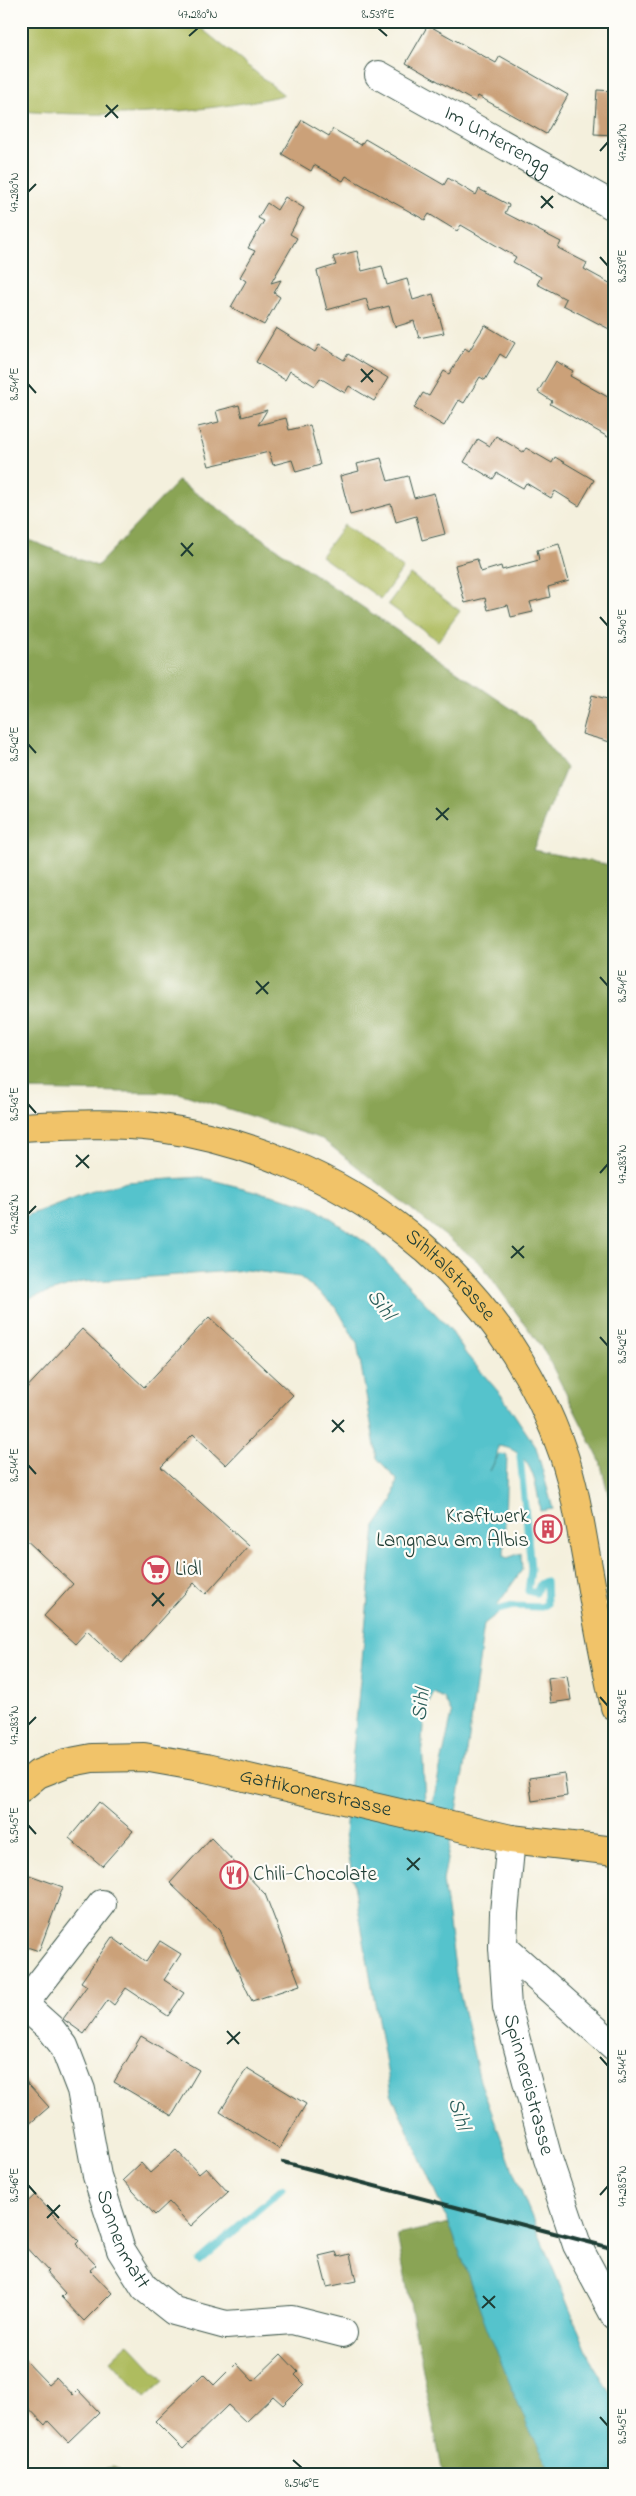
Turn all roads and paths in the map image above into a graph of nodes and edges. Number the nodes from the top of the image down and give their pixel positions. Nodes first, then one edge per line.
1 (379, 75) dead end
2 (615, 207) edge
3 (21, 1127) edge
4 (615, 1707) edge
5 (21, 1788) edge
6 (511, 1839) junction
7 (615, 1851) edge
8 (102, 1904) dead end
9 (503, 1947) junction
10 (23, 2003) edge
11 (615, 2047) edge
12 (615, 2316) edge
13 (342, 2333) dead end

1 - 2 street, Im Unterrengg
3 - 4 main road, Sihltalstrasse
5 - 6 main road, Gattikonerstrasse
6 - 7 main road, Gattikonerstrasse
6 - 9 street, Spinnereistrasse
8 - 10 street
9 - 11 street
9 - 12 street, Spinnereistrasse
10 - 13 street, Sonnenmatt

